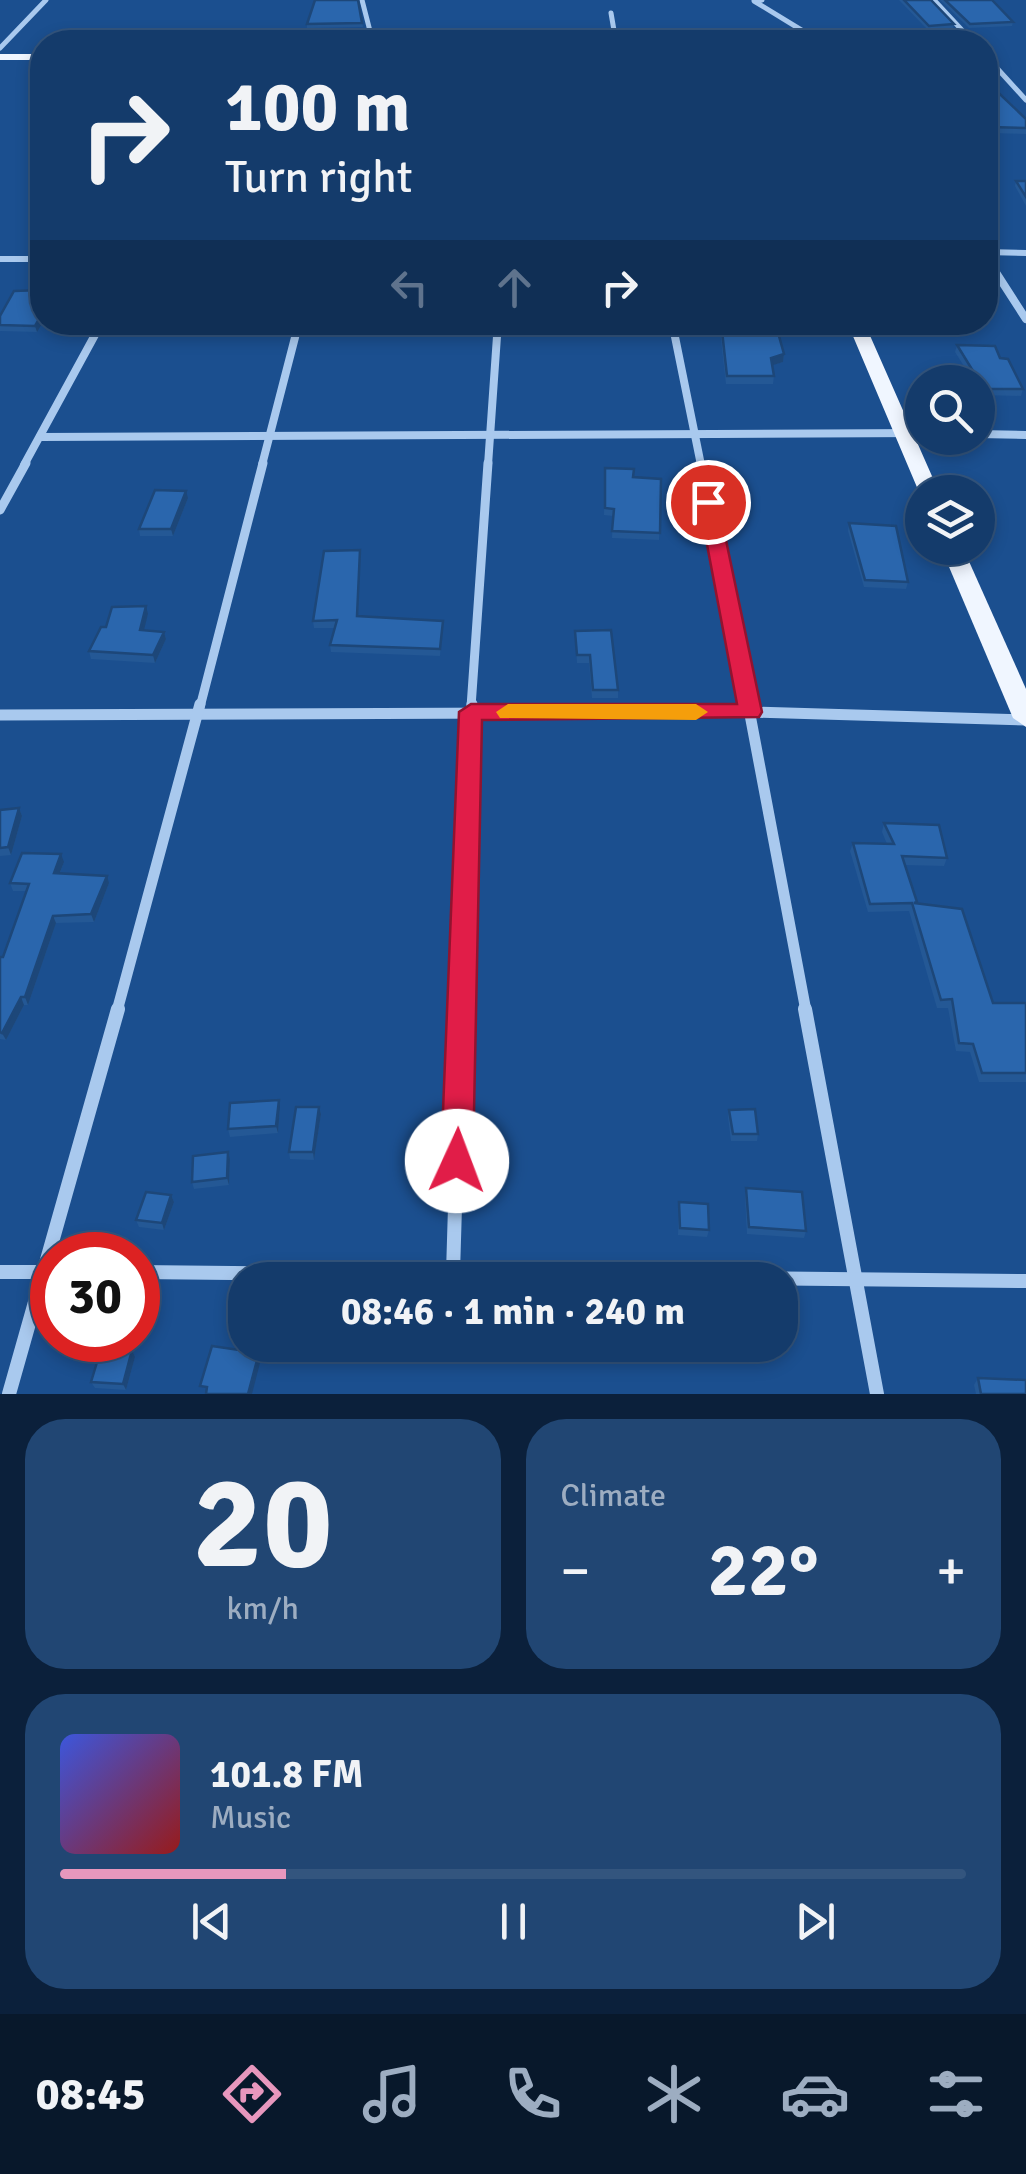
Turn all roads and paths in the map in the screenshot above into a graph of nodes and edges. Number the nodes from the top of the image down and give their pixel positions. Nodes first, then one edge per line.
1 (46, 0) edge
2 (362, 0) edge
3 (762, 0) edge
4 (934, 0) edge
5 (611, 13) dead end
6 (370, 30) edge
7 (614, 30) edge
8 (801, 30) edge
9 (962, 30) edge
10 (0, 48) edge
11 (0, 57) edge
12 (30, 57) edge
13 (998, 70) edge
14 (1026, 100) edge
15 (1026, 253) edge
16 (998, 254) edge
17 (0, 259) edge
18 (30, 259) edge
19 (998, 275) edge
20 (1026, 320) edge
21 (95, 335) edge
22 (296, 335) edge
23 (497, 335) edge
24 (675, 335) edge
25 (862, 335) edge
26 (905, 418) edge
27 (694, 433) junction
28 (905, 433) edge
29 (488, 434) junction
30 (995, 434) edge
31 (271, 435) junction
32 (1026, 435) edge
33 (40, 437) junction
34 (0, 510) edge
35 (959, 565) edge
36 (471, 712) junction
37 (750, 712) junction
38 (198, 714) junction
39 (0, 715) edge
40 (1026, 719) edge
41 (60, 1232) edge
42 (453, 1262) edge
43 (0, 1272) edge
44 (30, 1272) edge
45 (160, 1272) edge
46 (228, 1272) edge
47 (798, 1279) edge
48 (856, 1280) junction
49 (1026, 1280) edge
50 (30, 1330) edge
51 (9, 1394) edge
52 (877, 1394) edge

1 - 10 street
2 - 6 street
3 - 8 street
4 - 9 street
5 - 7 street
11 - 12 main road
13 - 14 street
15 - 16 street
17 - 18 street
19 - 20 street
21 - 33 street
22 - 31 street
23 - 29 street
24 - 27 street
25 - 26 main road
27 - 28 street
27 - 29 street
27 - 37 street
29 - 31 street
29 - 36 street
30 - 32 street
31 - 33 street
31 - 38 street
33 - 34 street
35 - 40 main road
36 - 37 street
36 - 38 street
36 - 42 street
37 - 40 street
37 - 48 street
38 - 39 street
38 - 41 street
43 - 44 street
45 - 46 street
47 - 48 street
48 - 49 street
48 - 52 street
50 - 51 street

